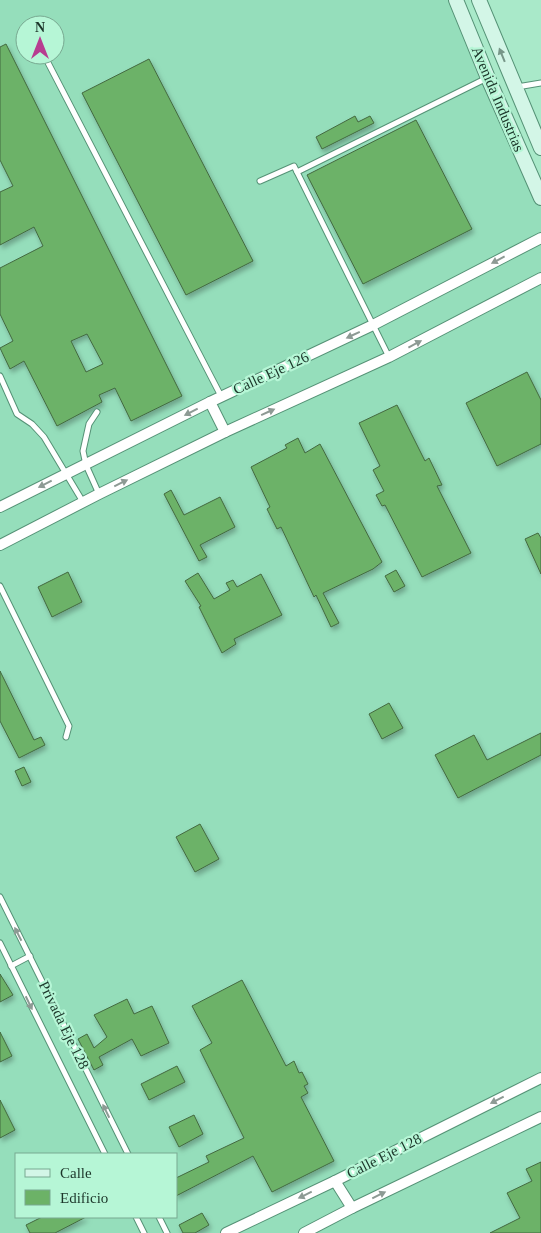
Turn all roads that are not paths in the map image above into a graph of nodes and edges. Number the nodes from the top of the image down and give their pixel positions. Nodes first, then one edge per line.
1 (456, 0) edge
2 (479, 0) edge
3 (49, 65) edge
4 (488, 78) junction
5 (541, 83) edge
6 (515, 87) junction
7 (541, 148) edge
8 (297, 172) junction
9 (260, 181) dead end
10 (541, 198) edge
11 (541, 238) edge
12 (541, 278) edge
13 (374, 326) junction
14 (389, 358) junction
15 (0, 376) edge
16 (221, 396) junction
17 (210, 402) junction
18 (97, 412) dead end
19 (226, 432) junction
20 (86, 465) junction
21 (66, 474) junction
22 (99, 494) junction
23 (82, 502) junction
24 (0, 507) edge
25 (0, 545) edge
26 (0, 586) edge
27 (66, 737) dead end
28 (0, 897) edge
29 (0, 943) edge
30 (30, 956) junction
31 (12, 966) junction
32 (541, 1078) edge
33 (541, 1118) edge
34 (104, 1153) edge
35 (128, 1153) edge
36 (335, 1181) junction
37 (352, 1208) junction
38 (136, 1218) edge
39 (160, 1218) edge
40 (144, 1233) edge
41 (167, 1233) edge
42 (226, 1233) edge
43 (304, 1233) edge

1 - 4 main road, Avenida Industrias
6 -> 2 main road, Avenida Industrias
3 - 16 lane
4 - 8 lane
4 - 10 main road, Avenida Industrias
5 - 6 lane
6 - 7 main road, Avenida Industrias
8 - 9 lane
8 - 13 lane
11 -> 13 street, Calle Eje 126
14 -> 12 street
13 - 14 lane
13 -> 16 street, Calle Eje 126
19 -> 14 street
15 - 21 lane
16 - 17 street, Calle Eje 126
17 - 19 street
17 -> 20 street, Calle Eje 126
18 - 20 lane
22 -> 19 street
20 - 21 street, Calle Eje 126
20 - 22 lane
21 - 23 lane
21 -> 24 street, Calle Eje 126
22 - 23 street
23 - 25 street
26 - 27 lane
30 -> 28 lane, Privada Eje 128
29 - 31 lane, Privada Eje 128
30 - 31 lane
35 -> 30 lane, Privada Eje 128
31 -> 34 lane, Privada Eje 128
32 -> 36 street, Calle Eje 128
37 -> 33 street
36 - 37 street
36 -> 42 street, Calle Eje 128
37 - 43 street
38 - 40 lane
39 - 41 lane

